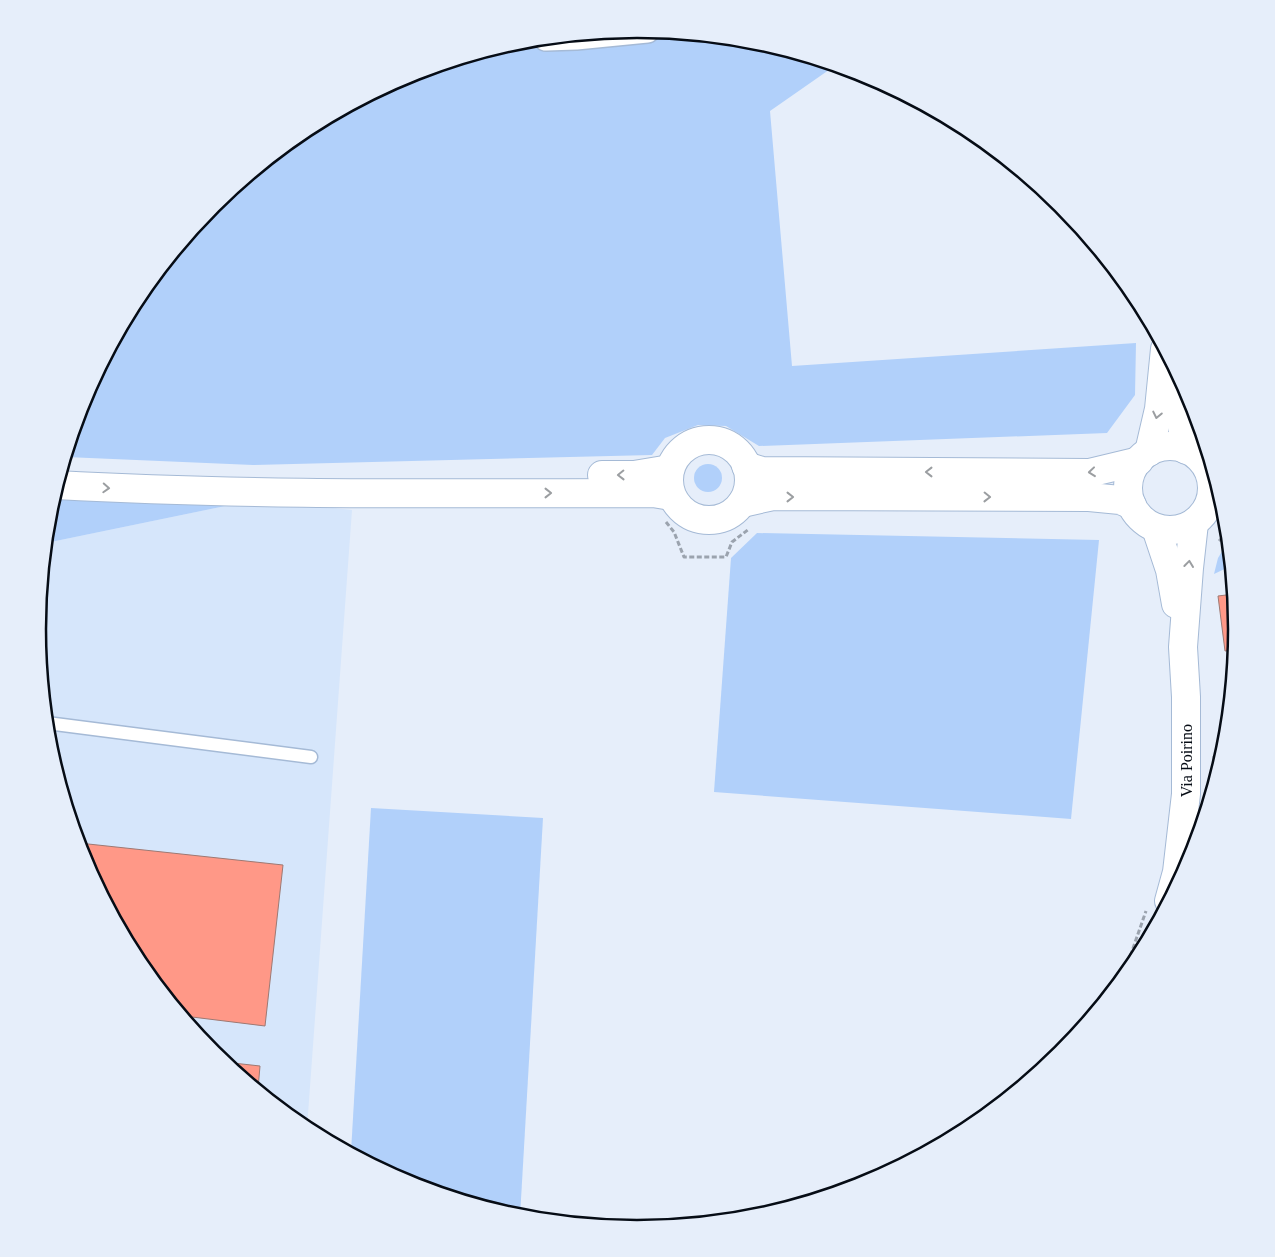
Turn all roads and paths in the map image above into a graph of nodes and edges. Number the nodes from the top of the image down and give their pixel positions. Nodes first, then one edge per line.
1 (1164, 360) edge
2 (1186, 409) edge
3 (1144, 457) junction
4 (1202, 461) edge
5 (746, 466) junction
6 (70, 467) edge
7 (670, 469) junction
8 (65, 485) edge
9 (1212, 492) edge
10 (1132, 505) junction
11 (667, 506) junction
12 (1209, 510) edge
13 (747, 515) junction
14 (1156, 528) junction
15 (1221, 539) edge
16 (1216, 549) dead end
17 (1183, 648) junction
18 (55, 724) edge
19 (1214, 751) dead end
20 (1214, 756) edge
21 (311, 757) dead end
22 (1177, 870) edge
23 (1174, 878) edge
24 (1158, 904) edge
25 (1146, 929) edge

1 -> 3 street
2 - 4 street
3 - 4 street
3 -> 5 street
3 - 10 street
5 - 7 street
5 - 13 street
7 -> 6 street
7 - 11 street
8 -> 11 street
9 - 12 street
13 -> 10 street
10 - 14 street
11 - 13 street
11 - 13 path
12 - 14 street
17 -> 12 street, Via Poirino
14 - 17 street, Via Poirino
15 - 16 path
17 - 22 street, Via Poirino
18 - 21 lane
19 - 20 path
23 - 24 street, Via Poirino
24 - 25 path

